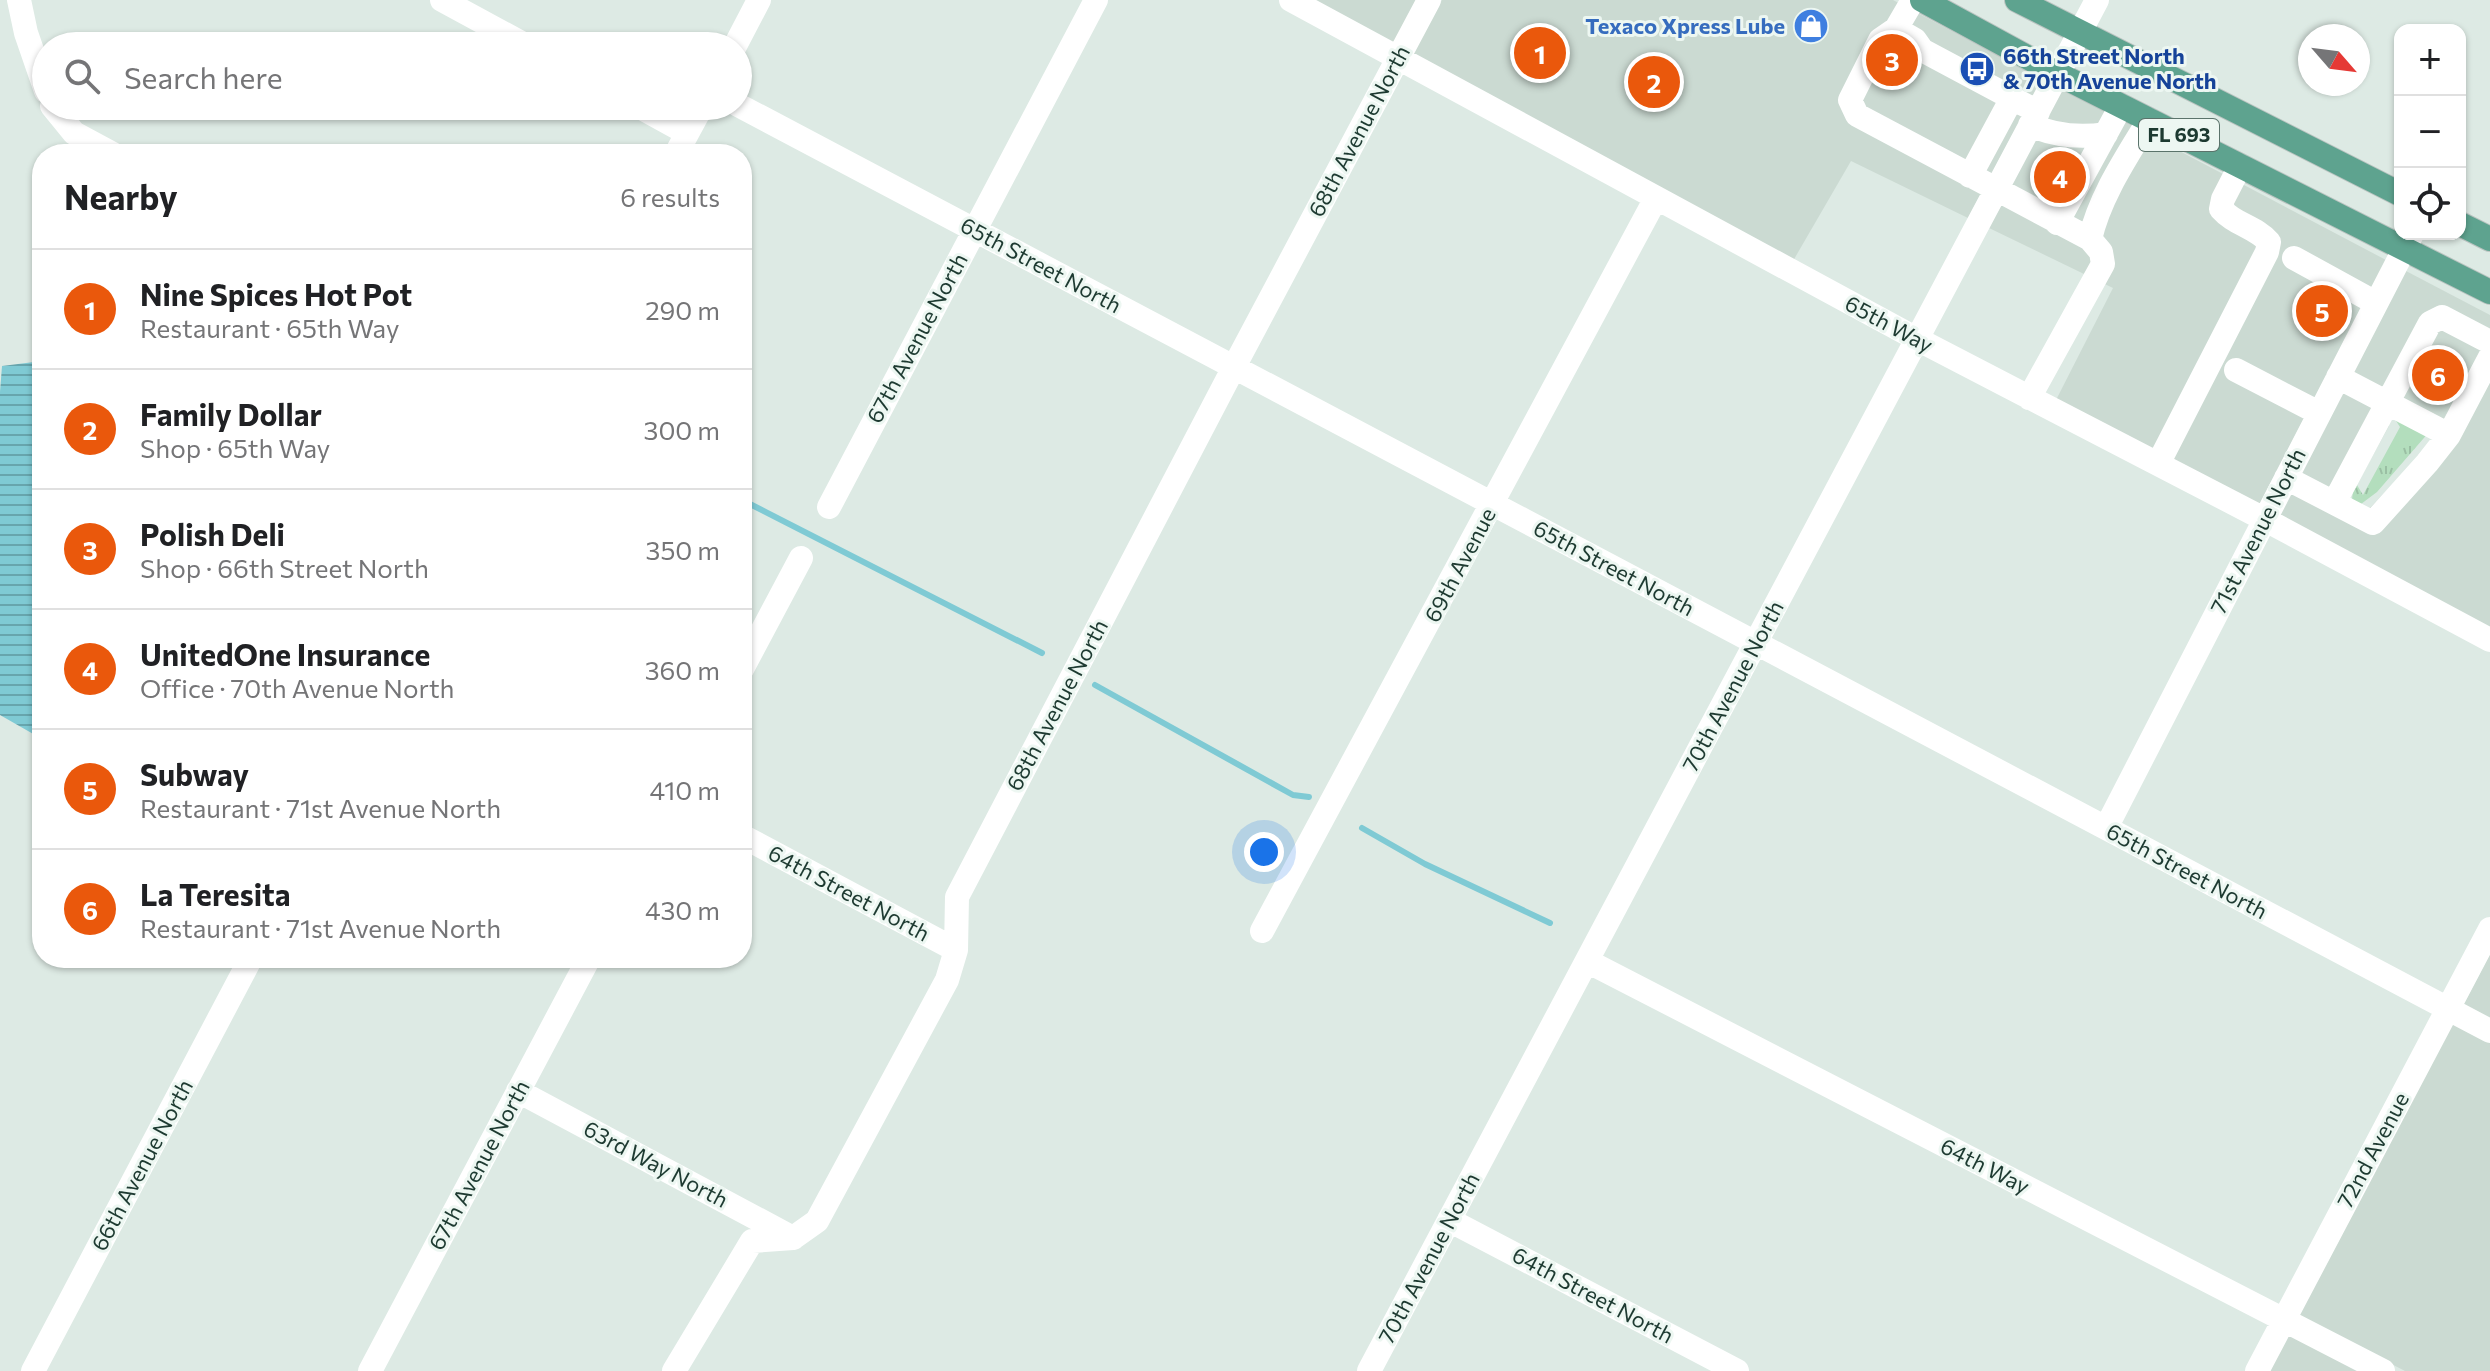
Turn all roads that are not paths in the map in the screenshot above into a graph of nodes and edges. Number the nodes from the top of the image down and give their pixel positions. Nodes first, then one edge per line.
1 (19, 0) edge
2 (442, 0) edge
3 (759, 0) edge
4 (1096, 0) edge
5 (1291, 0) edge
6 (1429, 0) edge
7 (1913, 0) edge
8 (1922, 0) edge
9 (2017, 0) edge
10 (2097, 0) edge
11 (1896, 29) junction
12 (501, 32) edge
13 (742, 32) edge
14 (2079, 33) junction
15 (32, 50) edge
16 (1398, 58) junction
17 (2058, 74) junction
18 (2012, 98) junction
19 (2121, 106) junction
20 (752, 112) edge
21 (2034, 118) junction
22 (63, 120) edge
23 (655, 120) edge
24 (694, 120) edge
25 (2149, 120) junction
26 (2106, 134) junction
27 (682, 143) edge
28 (94, 144) edge
29 (2240, 166) junction
30 (1970, 176) junction
31 (1996, 190) junction
32 (2394, 191) edge
33 (1656, 198) junction
34 (2057, 223) junction
35 (2466, 227) edge
36 (974, 230) junction
37 (2090, 239) junction
38 (2490, 239) edge
39 (2408, 241) edge
40 (2294, 258) dead end
41 (2490, 292) edge
42 (2376, 303) junction
43 (1917, 339) junction
44 (2490, 342) edge
45 (2490, 357) edge
46 (1234, 367) junction
47 (2236, 370) dead end
48 (2338, 377) junction
49 (2029, 398) junction
50 (2389, 403) junction
51 (2319, 413) junction
52 (2449, 435) junction
53 (2158, 464) junction
54 (2286, 478) junction
55 (2334, 503) junction
56 (1493, 504) junction
57 (829, 507) dead end
58 (2264, 519) junction
59 (801, 558) dead end
60 (2490, 640) edge
61 (1755, 643) junction
62 (752, 650) edge
63 (2106, 828) junction
64 (752, 841) edge
65 (2490, 929) edge
66 (1262, 931) dead end
67 (956, 950) junction
68 (1587, 961) junction
69 (246, 968) edge
70 (584, 968) edge
71 (2448, 1009) junction
72 (2490, 1031) edge
73 (518, 1091) junction
74 (1449, 1220) junction
75 (793, 1238) junction
76 (2284, 1320) junction
77 (33, 1371) edge
78 (370, 1371) edge
79 (674, 1371) edge
80 (1369, 1371) edge
81 (1737, 1371) edge
82 (2257, 1371) edge
83 (2383, 1371) edge

1 - 15 street
2 - 12 street
3 - 13 street
4 - 36 street, 67th Avenue North
5 - 16 street, 65th Way
6 - 16 street, 68th Avenue North
7 - 11 street
8 - 17 main road, FL 693
9 - 14 main road, FL 693
10 - 14 street, 70th Avenue North
11 - 18 street
11 - 30 street
14 - 17 street, 70th Avenue North
14 - 32 main road, FL 693
16 - 33 street, 65th Way
16 - 46 street, 68th Avenue North
17 - 19 main road, FL 693
17 - 21 street, 70th Avenue North
18 - 21 street
18 - 30 street
19 - 25 main road, FL 693
19 - 26 street
20 - 36 street, 65th Street North
21 - 26 street
21 - 31 street, 70th Avenue North
22 - 28 street
23 - 27 street
24 - 27 street
25 - 29 main road, FL 693
25 - 37 street
26 - 34 street
29 - 39 main road, FL 693
29 - 53 street
30 - 31 street
31 - 34 street
31 - 43 street, 70th Avenue North
33 - 43 street, 65th Way
33 - 56 street, 69th Avenue
34 - 37 street
35 - 38 main road
36 - 46 street, 65th Street North
36 - 57 street, 67th Avenue North
37 - 49 street
39 - 41 main road, FL 693
39 - 42 street, 71st Avenue North
40 - 42 street
42 - 48 street, 71st Avenue North
43 - 49 street, 65th Way
43 - 61 street, 70th Avenue North
44 - 50 street
45 - 52 street
46 - 56 street, 65th Street North
46 - 67 street, 68th Avenue North
47 - 51 street
48 - 50 street
48 - 51 street, 71st Avenue North
49 - 53 street, 65th Way
50 - 52 street
50 - 55 street
51 - 54 street, 71st Avenue North
52 - 55 street
53 - 58 street, 65th Way
54 - 55 street
54 - 58 street, 71st Avenue North
56 - 61 street, 65th Street North
56 - 66 street, 69th Avenue
58 - 60 street, 65th Way
58 - 63 street, 71st Avenue North
59 - 62 street
61 - 63 street, 65th Street North
61 - 68 street, 70th Avenue North
63 - 71 street, 65th Street North
64 - 67 street, 64th Street North
65 - 71 street, 72nd Avenue
67 - 75 street, 68th Avenue North
68 - 74 street, 70th Avenue North
68 - 76 street, 64th Way
69 - 77 street, 66th Avenue North
70 - 73 street, 67th Avenue North
71 - 72 street, 65th Street North
71 - 76 street, 72nd Avenue
73 - 75 street, 63rd Way North
73 - 78 street, 67th Avenue North
74 - 80 street, 70th Avenue North
74 - 81 street, 64th Street North
75 - 79 street
76 - 82 street, 72nd Avenue
76 - 83 street, 64th Way

